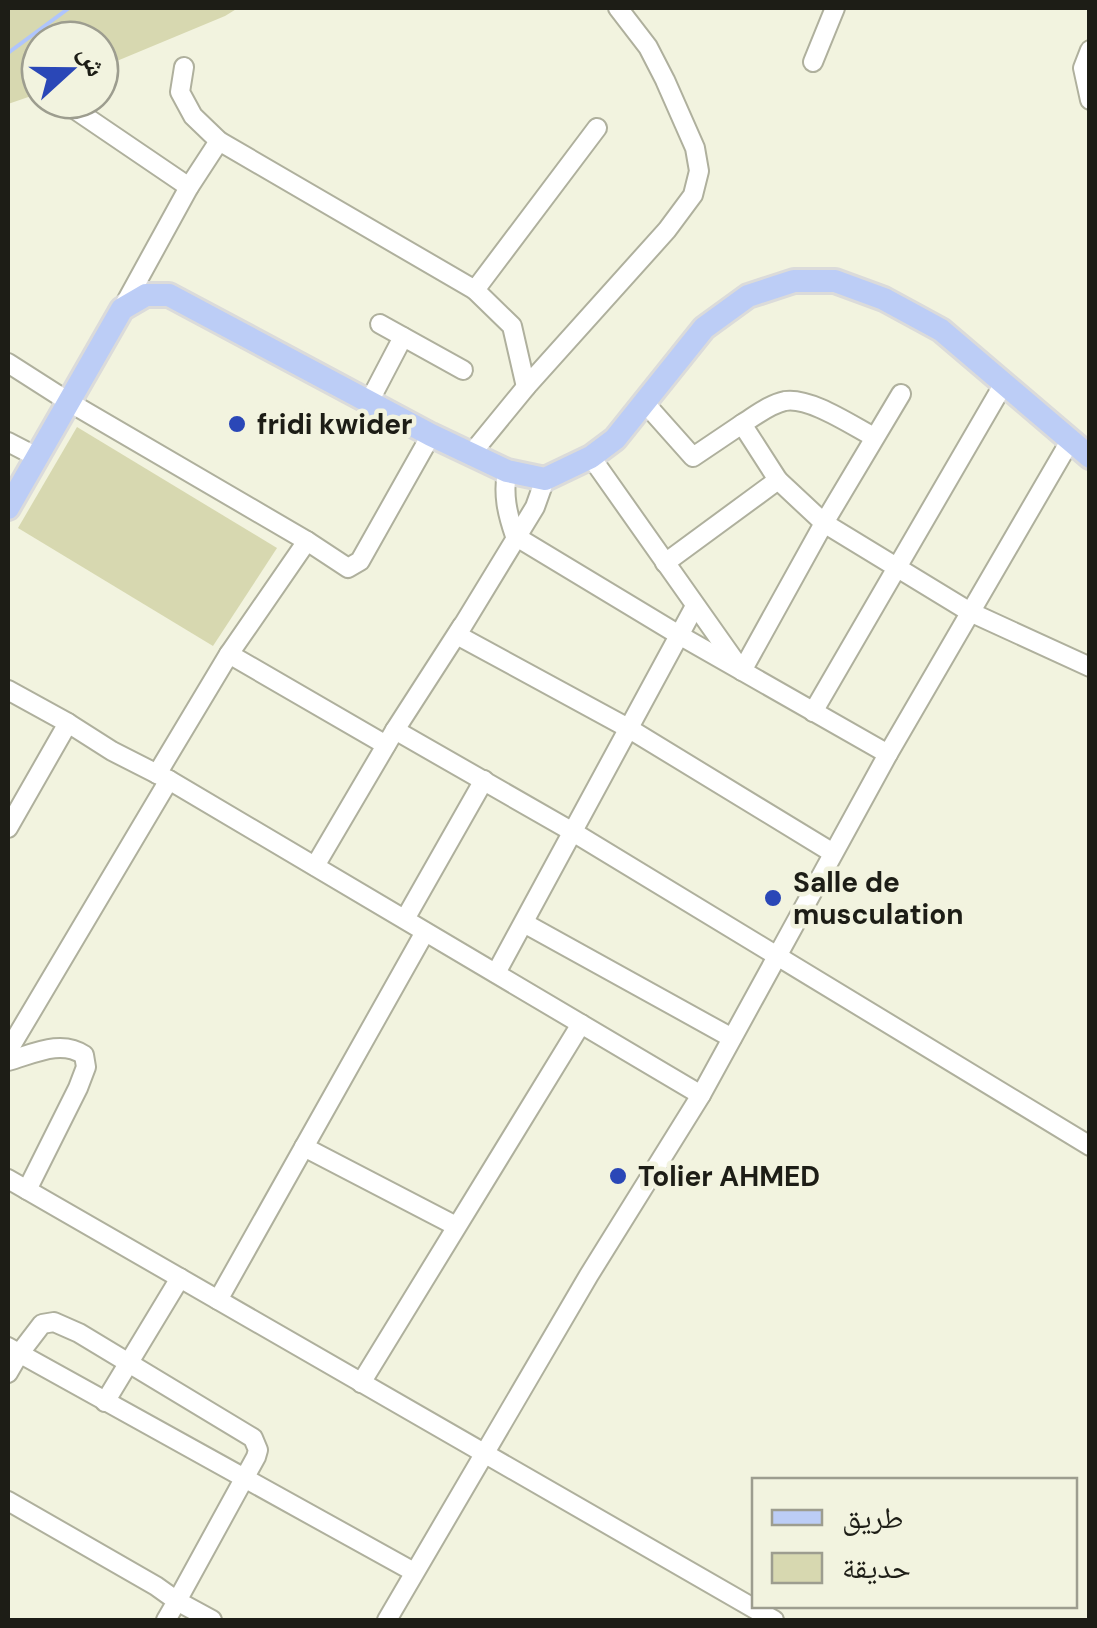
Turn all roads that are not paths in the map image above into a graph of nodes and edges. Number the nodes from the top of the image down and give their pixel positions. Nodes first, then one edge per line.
1 (618, 8) edge
2 (834, 8) edge
3 (1090, 50) edge
4 (812, 62) dead end
5 (184, 67) dead end
6 (1090, 100) edge
7 (90, 120) edge
8 (597, 128) dead end
9 (219, 142) junction
10 (189, 187) junction
11 (476, 290) junction
12 (122, 310) junction
13 (380, 324) dead end
14 (403, 336) junction
15 (8, 362) edge
16 (464, 370) dead end
17 (1003, 385) junction
18 (526, 388) junction
19 (900, 394) dead end
20 (69, 402) junction
21 (369, 402) junction
22 (644, 402) junction
23 (742, 424) junction
24 (430, 434) junction
25 (874, 436) junction
26 (1070, 441) junction
27 (8, 442) edge
28 (472, 453) junction
29 (37, 457) junction
30 (591, 457) junction
31 (1090, 457) edge
32 (507, 470) junction
33 (545, 478) junction
34 (778, 480) junction
35 (8, 508) edge
36 (824, 523) junction
37 (515, 536) junction
38 (307, 540) junction
39 (665, 563) junction
40 (898, 567) junction
41 (695, 606) junction
42 (970, 612) junction
43 (462, 626) junction
44 (679, 635) junction
45 (229, 654) junction
46 (1090, 667) edge
47 (742, 671) junction
48 (8, 690) edge
49 (813, 712) junction
50 (68, 723) junction
51 (628, 728) junction
52 (390, 737) junction
53 (888, 754) junction
54 (163, 777) junction
55 (484, 780) junction
56 (8, 828) edge
57 (573, 832) junction
58 (834, 854) junction
59 (315, 866) junction
60 (404, 919) junction
61 (524, 923) junction
62 (425, 932) junction
63 (778, 955) junction
64 (496, 974) junction
65 (581, 1024) junction
66 (732, 1038) junction
67 (8, 1051) edge
68 (8, 1061) edge
69 (701, 1095) junction
70 (1090, 1146) edge
71 (304, 1147) junction
72 (8, 1179) edge
73 (27, 1190) junction
74 (456, 1226) junction
75 (180, 1278) junction
76 (218, 1300) junction
77 (13, 1351) edge
78 (130, 1362) junction
79 (8, 1373) edge
80 (361, 1382) junction
81 (105, 1402) junction
82 (483, 1453) junction
83 (246, 1479) junction
84 (8, 1501) edge
85 (414, 1572) junction
86 (177, 1600) junction
87 (752, 1607) edge
88 (166, 1620) edge
89 (212, 1620) edge
90 (387, 1620) edge

1 - 18 street
2 - 4 street
3 - 6 street
5 - 9 street
7 - 10 street
8 - 11 street
9 - 10 street
9 - 11 street
10 - 12 street
11 - 18 street
12 - 20 main road
12 - 21 main road
13 - 14 street
14 - 16 street
14 - 21 street
15 - 20 street
17 - 22 main road
17 - 26 main road
17 - 40 street
18 - 28 street
19 - 25 street
20 - 29 main road
20 - 38 street
21 - 24 main road
22 - 23 street
22 - 30 main road
23 - 25 street
23 - 34 street
24 - 28 main road
24 - 38 street
25 - 36 street
26 - 31 main road
26 - 42 street
27 - 29 street
28 - 32 main road
29 - 35 main road
30 - 33 main road
30 - 39 street
32 - 33 main road
32 - 37 street
33 - 37 street
34 - 36 street
34 - 39 street
36 - 40 street
36 - 47 street
37 - 43 street
37 - 44 street
38 - 45 street
39 - 41 street
40 - 42 street
40 - 49 street
41 - 44 street
41 - 47 street
42 - 46 street
42 - 53 street
43 - 51 street
43 - 52 street
44 - 47 street
44 - 51 street
45 - 52 street
45 - 54 street
47 - 49 street
48 - 50 street
49 - 53 street
50 - 54 street
50 - 56 street
51 - 57 street
51 - 58 street
52 - 55 street
52 - 59 street
53 - 58 street
54 - 59 street
54 - 67 street
55 - 57 street
55 - 60 street
57 - 61 street
57 - 63 street
58 - 63 street
59 - 60 street
60 - 62 street
61 - 64 street
61 - 66 street
62 - 64 street
62 - 71 street
63 - 66 street
63 - 70 street
64 - 65 street
65 - 69 street
65 - 74 street
66 - 69 street
68 - 73 street
69 - 82 street
71 - 74 street
71 - 76 street
72 - 73 street
73 - 75 street
74 - 80 street
75 - 76 street
75 - 78 street
76 - 80 street
77 - 78 street
77 - 79 street
77 - 81 street
78 - 81 street
78 - 83 street
80 - 82 street
81 - 83 street
82 - 85 street
82 - 87 street
83 - 85 street
83 - 86 street
84 - 86 street
85 - 90 street
86 - 88 street
86 - 89 street

